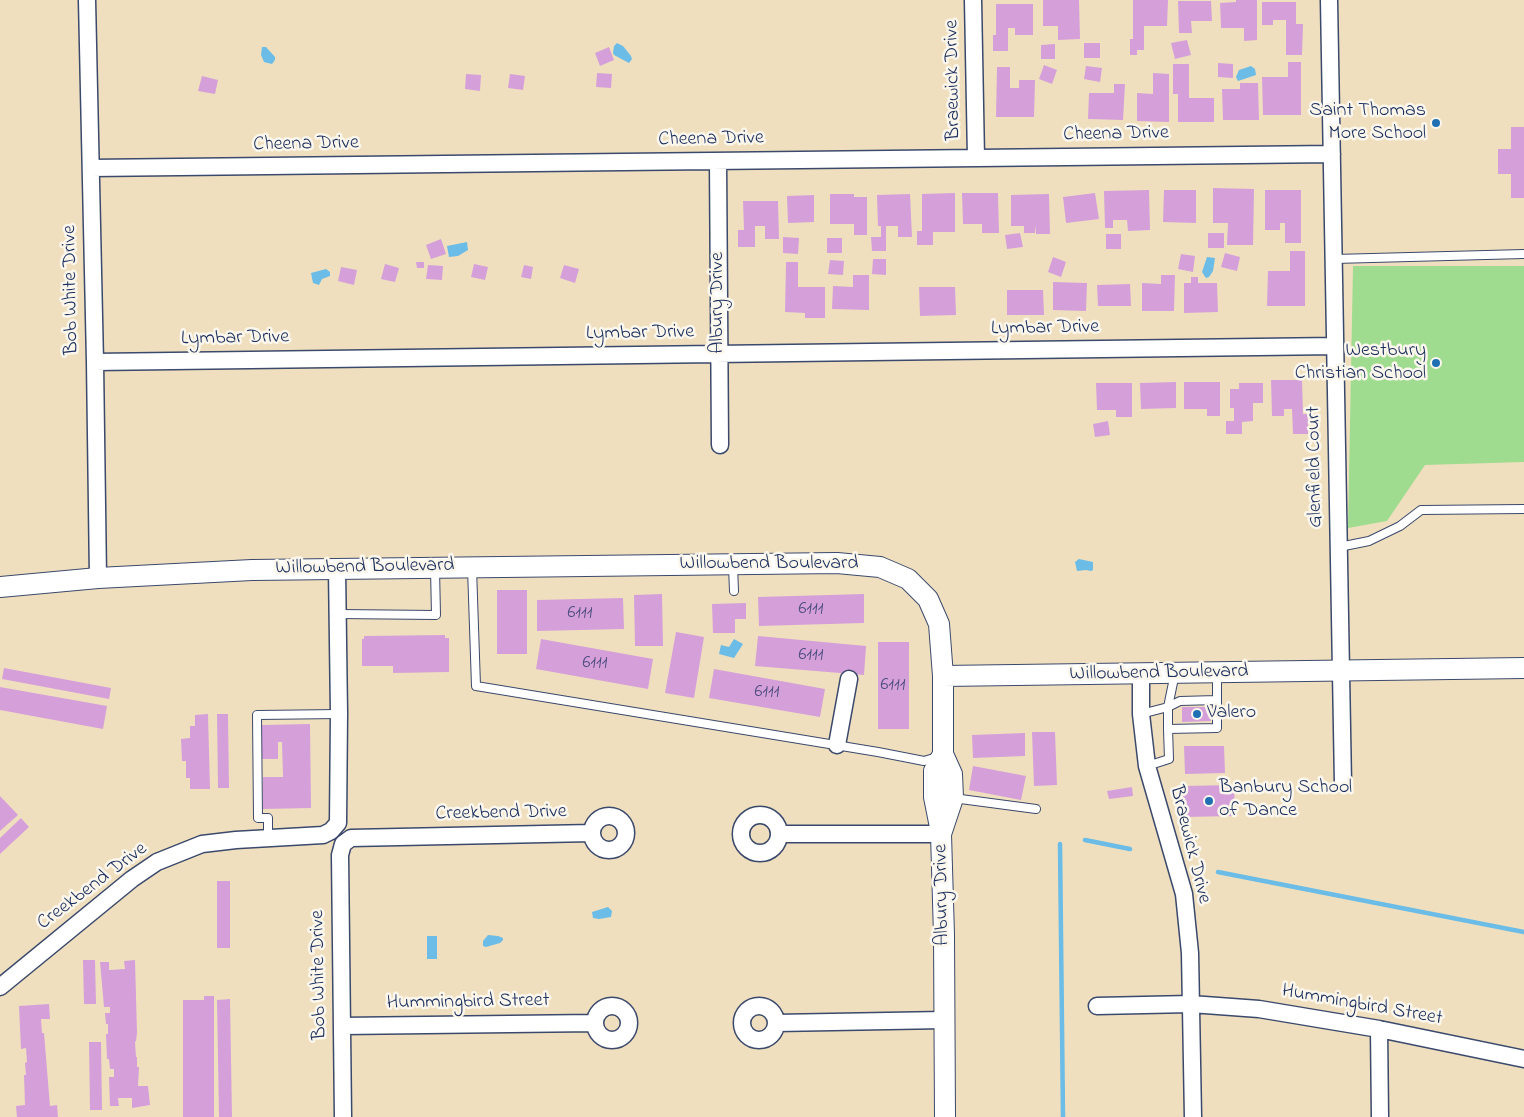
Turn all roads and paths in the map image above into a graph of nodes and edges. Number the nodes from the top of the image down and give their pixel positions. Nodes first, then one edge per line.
1 (87, 0) edge
2 (973, 0) edge
3 (1329, 0) edge
4 (1332, 154) junction
5 (976, 158) junction
6 (718, 161) junction
7 (91, 168) junction
8 (1524, 254) edge
9 (1333, 259) junction
10 (1335, 346) junction
11 (719, 354) junction
12 (95, 362) junction
13 (720, 445) dead end
14 (1524, 508) edge
15 (1339, 547) junction
16 (733, 564) junction
17 (434, 567) junction
18 (472, 567) junction
19 (337, 569) junction
20 (98, 578) junction
21 (0, 587) edge
22 (734, 591) dead end
23 (338, 614) junction
24 (1524, 668) edge
25 (1341, 671) junction
26 (1175, 673) junction
27 (1217, 673) junction
28 (1141, 674) junction
29 (943, 676) junction
30 (849, 679) dead end
31 (1217, 700) junction
32 (1168, 707) junction
33 (339, 714) junction
34 (1141, 714) junction
35 (1168, 729) junction
36 (837, 745) junction
37 (944, 754) junction
38 (1147, 766) junction
39 (1343, 784) dead end
40 (953, 798) junction
41 (1036, 809) dead end
42 (592, 833) dead end
43 (779, 834) dead end
44 (941, 834) junction
45 (268, 838) junction
46 (351, 838) joint
47 (0, 987) edge
48 (1191, 1004) junction
49 (1097, 1006) dead end
50 (944, 1020) junction
51 (594, 1023) dead end
52 (776, 1023) dead end
53 (342, 1026) junction
54 (1379, 1030) junction
55 (1524, 1059) edge
56 (343, 1117) edge
57 (945, 1117) edge
58 (1193, 1117) edge
59 (1380, 1117) edge

1 - 7 street, Bob White Drive
2 - 5 street, Braewick Drive
3 - 4 street, Glenfield Court
4 - 5 street, Cheena Drive
4 - 9 street, Glenfield Court
5 - 6 street, Cheena Drive
6 - 7 street, Cheena Drive
6 - 11 street, Albury Drive
7 - 12 street, Bob White Drive
8 - 9 lane
9 - 10 street, Glenfield Court
10 - 11 street, Lymbar Drive
10 - 15 street, Glenfield Court
11 - 12 street, Lymbar Drive
11 - 13 street, Albury Drive
12 - 20 street, Bob White Drive
14 - 15 lane
15 - 25 street, Glenfield Court
16 - 18 street, Willowbend Boulevard
16 - 22 lane
16 - 29 street, Willowbend Boulevard
17 - 18 street, Willowbend Boulevard
17 - 19 street, Willowbend Boulevard
17 - 23 lane
18 - 36 lane
19 - 20 street, Willowbend Boulevard
19 - 23 street
20 - 21 street, Willowbend Boulevard
23 - 33 street
24 - 25 street, Willowbend Boulevard
25 - 27 street, Willowbend Boulevard
25 - 39 street, Glenfield Court
26 - 27 street, Willowbend Boulevard
26 - 28 street, Willowbend Boulevard
26 - 32 lane
27 - 31 lane
28 - 29 street, Willowbend Boulevard
28 - 34 street, Braewick Drive
29 - 37 street, Albury Drive
30 - 36 street
31 - 32 lane
31 - 35 lane
32 - 34 lane
32 - 35 lane
33 - 45 street, Creekbend Drive
33 - 45 lane
34 - 38 street, Braewick Drive
35 - 38 lane
36 - 37 lane
37 - 40 street, Albury Drive
37 - 44 street
38 - 48 street, Braewick Drive
40 - 41 lane
40 - 44 street, Albury Drive
42 - 46 street, Creekbend Drive
43 - 44 street
44 - 50 street, Albury Drive
45 - 47 street, Creekbend Drive
46 - 53 street, Bob White Drive
48 - 49 street, Hummingbird Street
48 - 54 street, Hummingbird Street
48 - 58 street, Braewick Drive
50 - 52 street
50 - 57 street, Albury Drive
51 - 53 street, Hummingbird Street
53 - 56 street, Bob White Drive
54 - 55 street, Hummingbird Street
54 - 59 street

